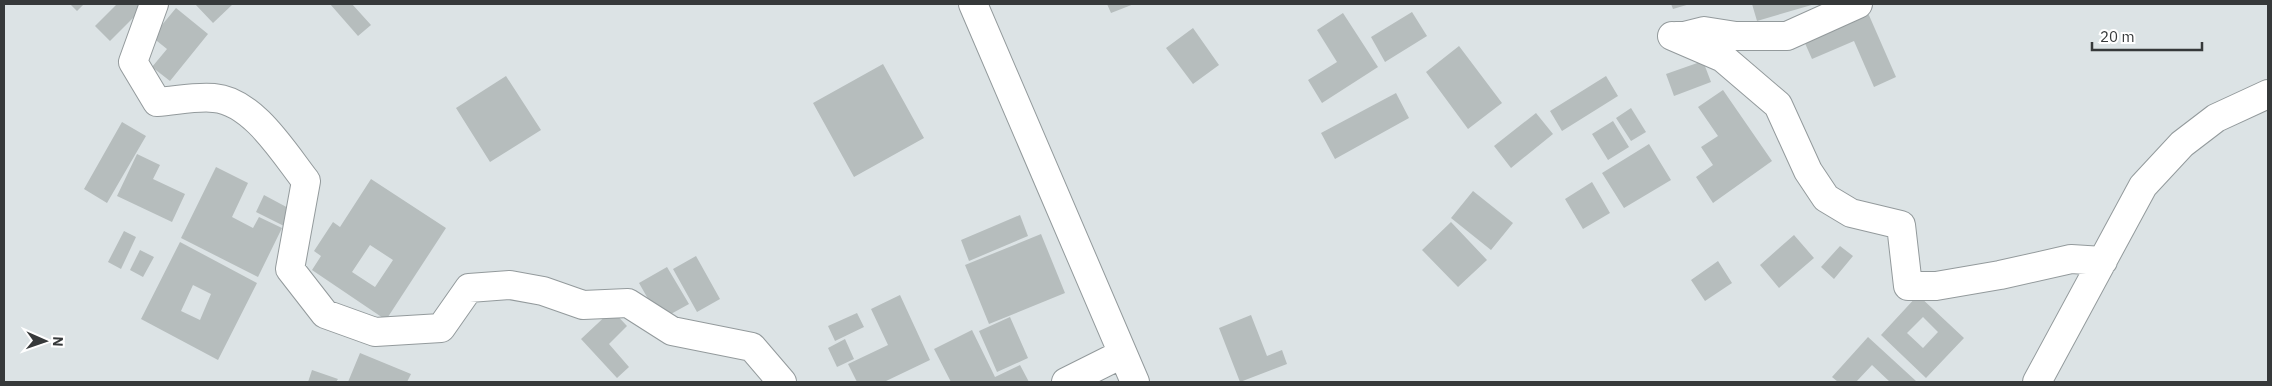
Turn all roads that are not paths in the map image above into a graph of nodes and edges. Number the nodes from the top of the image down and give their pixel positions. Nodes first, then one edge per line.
1 (154, 4) edge
2 (972, 4) edge
3 (1858, 4) edge
4 (2268, 94) edge
5 (2103, 261) junction
6 (1122, 354) junction
7 (782, 382) edge
8 (1066, 382) edge
9 (1135, 382) edge
10 (2037, 382) edge

1 - 7 street
2 - 6 street
3 - 5 street
4 - 5 street
5 - 10 street
6 - 8 street
6 - 9 street

